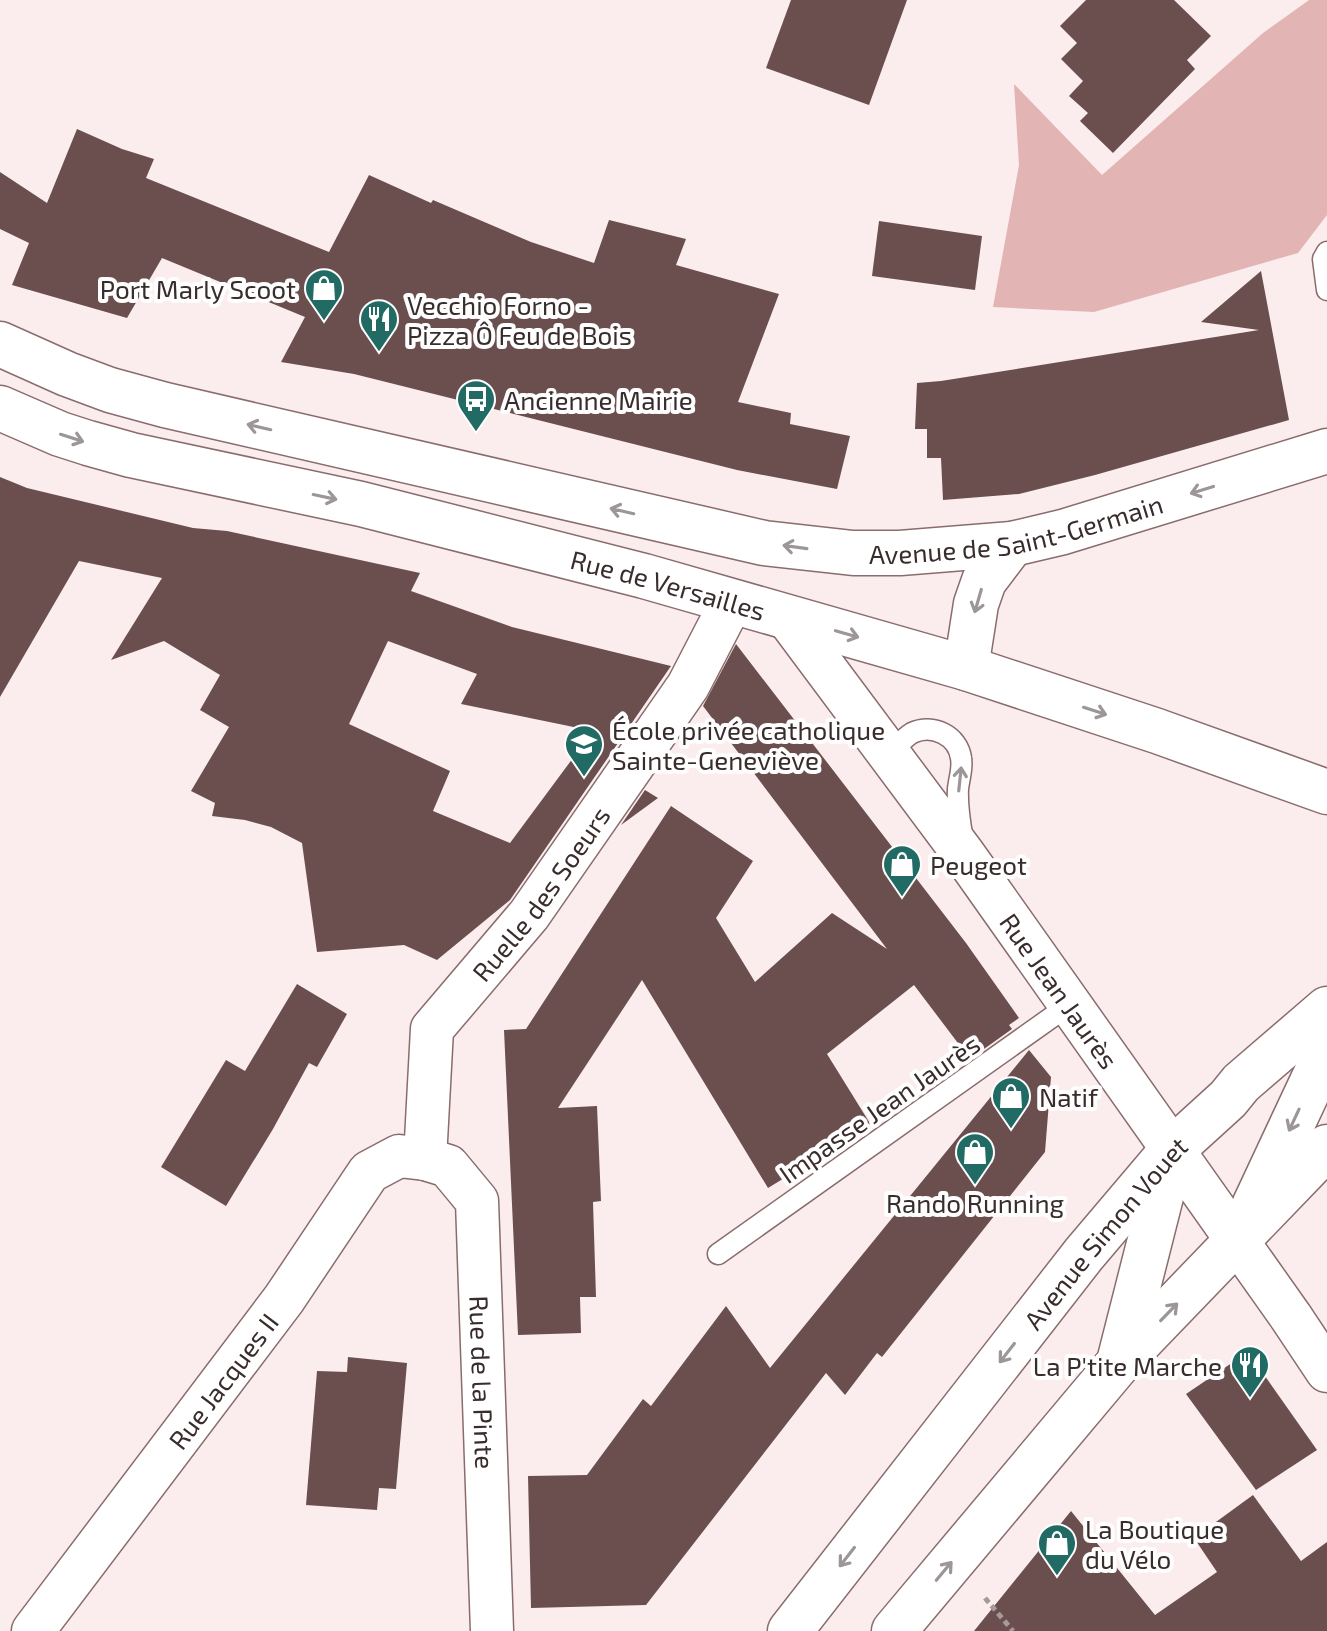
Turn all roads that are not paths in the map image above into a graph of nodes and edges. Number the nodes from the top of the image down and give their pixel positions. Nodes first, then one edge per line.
1 (1327, 252) edge
2 (1327, 290) edge
3 (0, 344) edge
4 (0, 408) edge
5 (1327, 451) edge
6 (1012, 544) junction
7 (732, 601) junction
8 (786, 616) junction
9 (966, 668) junction
10 (888, 754) junction
11 (1327, 792) edge
12 (965, 856) junction
13 (1069, 1005) junction
14 (1327, 1009) edge
15 (1327, 1050) edge
16 (1173, 1149) junction
17 (1322, 1152) edge
18 (425, 1159) junction
19 (1238, 1241) junction
20 (718, 1254) dead end
21 (1118, 1364) junction
22 (1327, 1371) edge
23 (33, 1631) edge
24 (492, 1631) edge
25 (790, 1631) edge
26 (894, 1631) edge

1 - 2 lane
6 -> 3 main road, Avenue de Saint-Germain
4 -> 7 main road, Rue de Versailles
5 -> 6 main road, Avenue de Saint-Germain
6 -> 9 main road
7 - 8 main road, Rue de Versailles
7 - 18 street, Ruelle des Soeurs
8 -> 9 main road, Rue de Versailles
8 - 10 street, Rue Jean Jaurès
9 -> 11 main road, Rue de Versailles
10 - 12 street, Rue Jean Jaurès
12 -> 10 lane
12 - 13 street, Rue Jean Jaurès
13 - 16 street, Rue Jean Jaurès
13 - 20 lane, Impasse Jean Jaurès
14 - 16 main road, Avenue Simon Vouet
15 -> 19 main road
16 - 19 street, Rue Jean Jaurès
16 - 21 main road
16 -> 25 main road, Avenue Simon Vouet
17 - 19 main road
18 - 23 street, Rue Jacques II
18 - 24 street, Rue de la Pinte
21 -> 19 main road
19 - 22 street, Rue Jean Jaurès
26 -> 21 main road

